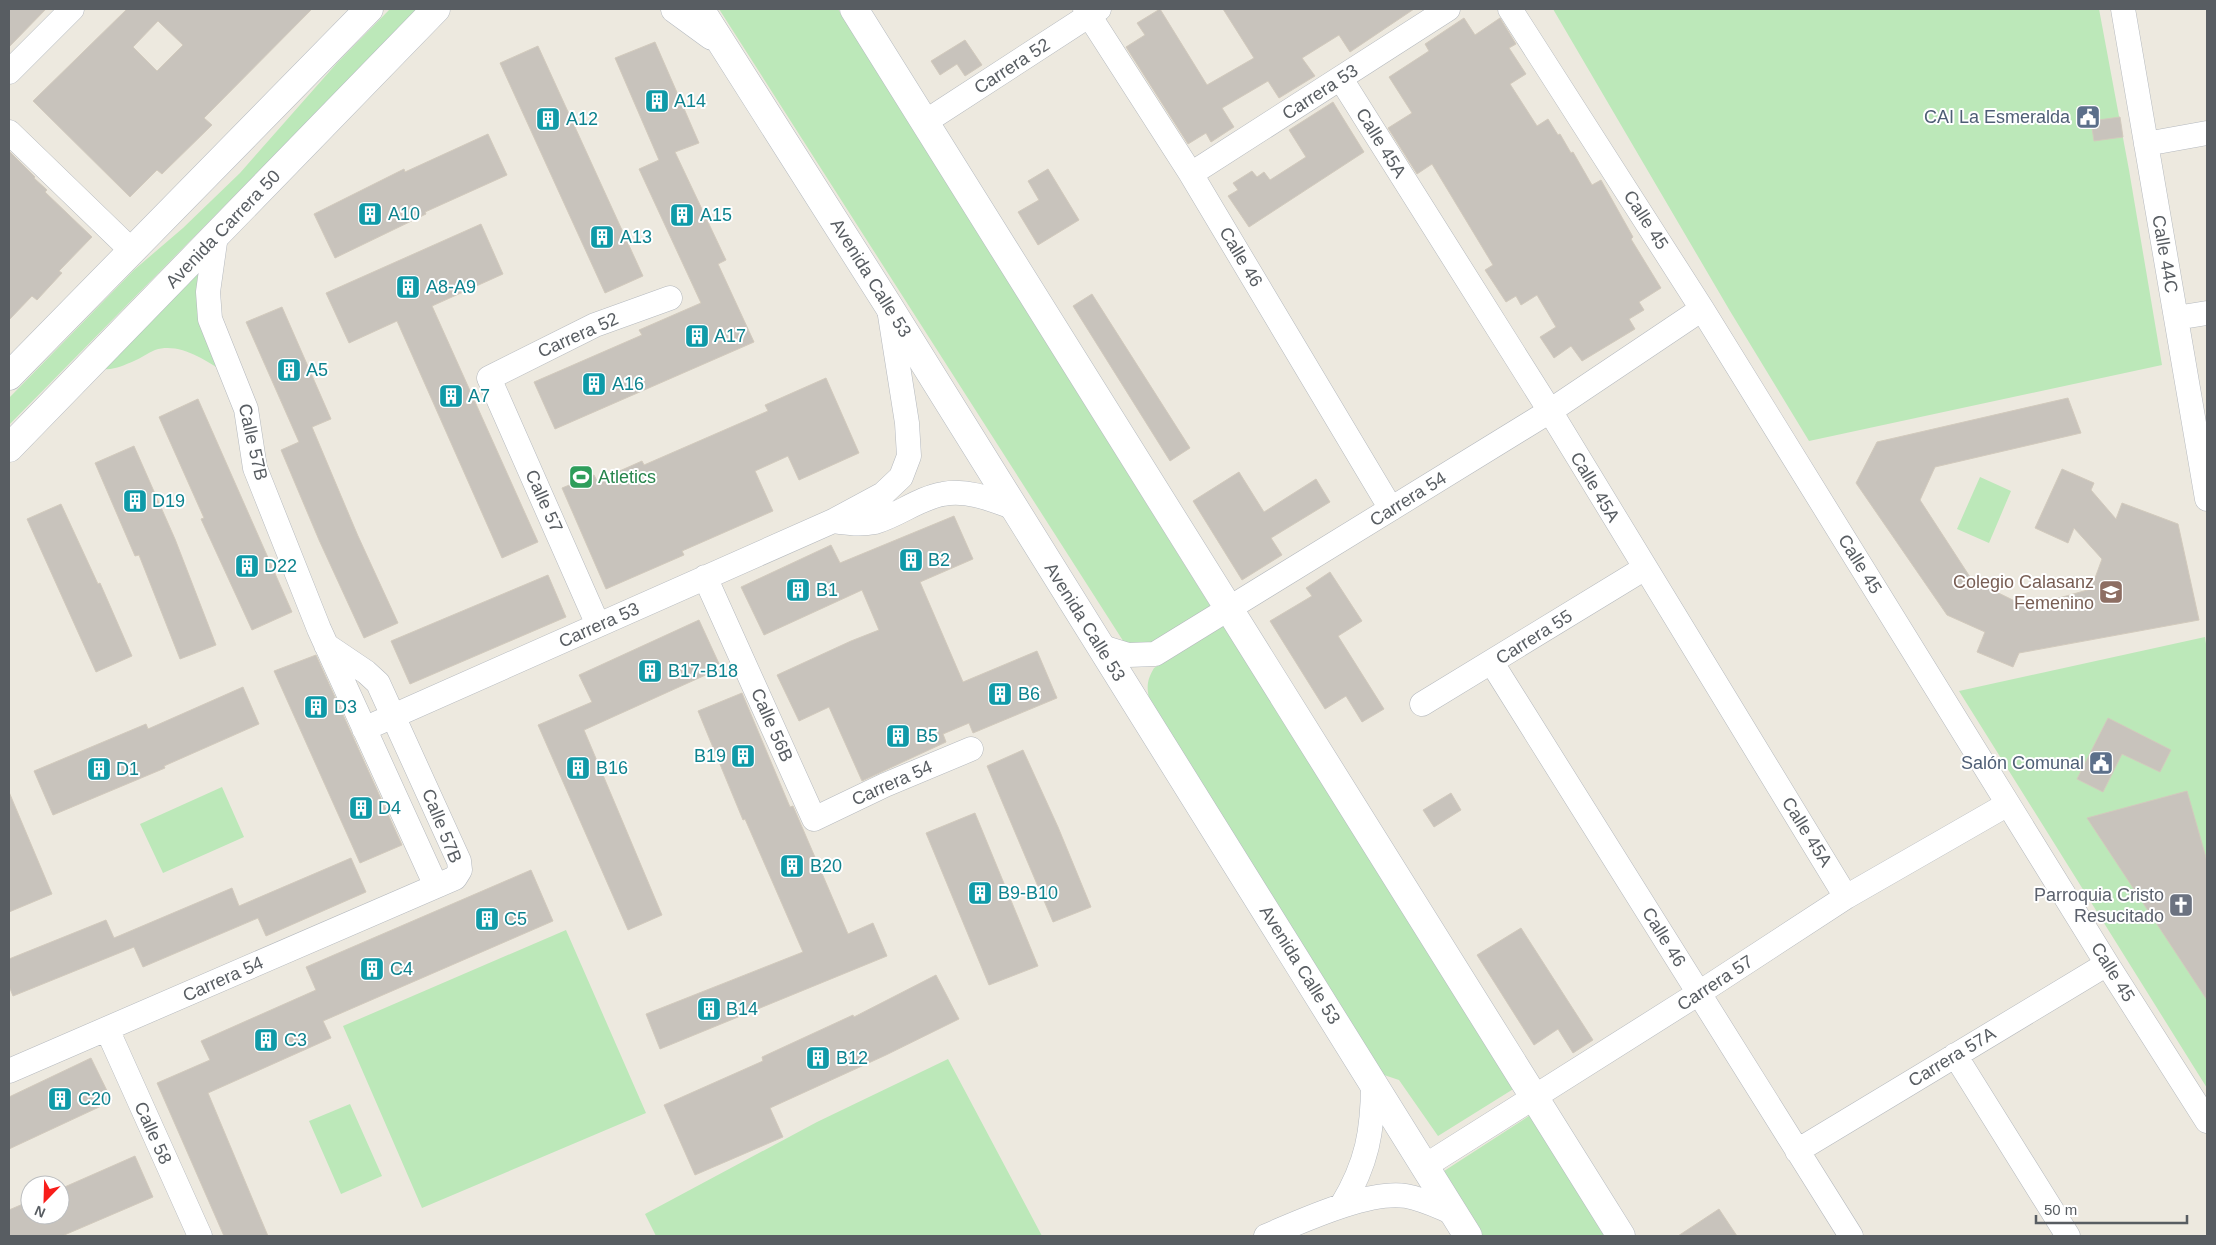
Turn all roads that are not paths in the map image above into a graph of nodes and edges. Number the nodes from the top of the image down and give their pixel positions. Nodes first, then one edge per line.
1 (72, 9) edge
2 (369, 9) edge
3 (436, 9) edge
4 (675, 9) edge
5 (700, 9) edge
6 (854, 9) edge
7 (1448, 9) edge
8 (1510, 9) edge
9 (2123, 9) edge
10 (1091, 11) edge
11 (722, 43) junction
12 (9, 72) edge
13 (1341, 79) junction
14 (925, 122) junction
15 (9, 132) edge
16 (2207, 133) edge
17 (2146, 144) junction
18 (1191, 174) junction
19 (216, 235) junction
20 (131, 250) junction
21 (670, 298) dead end
22 (888, 305) junction
23 (1702, 309) junction
24 (2207, 313) edge
25 (2176, 318) junction
26 (9, 376) edge
27 (489, 378) joint
28 (1550, 411) junction
29 (9, 448) edge
30 (2207, 499) edge
31 (1015, 508) junction
32 (1391, 510) junction
33 (833, 520) junction
34 (1645, 568) junction
35 (705, 577) junction
36 (1228, 608) junction
37 (598, 625) junction
38 (323, 637) junction
39 (1102, 648) junction
40 (1492, 663) junction
41 (1422, 704) dead end
42 (393, 716) junction
43 (364, 729) junction
44 (972, 749) dead end
45 (2008, 804) junction
46 (814, 819) joint
47 (436, 886) junction
48 (1846, 897) junction
49 (2107, 964) junction
50 (1699, 993) junction
51 (107, 1029) junction
52 (1955, 1055) junction
53 (9, 1071) edge
54 (1373, 1083) junction
55 (1534, 1097) junction
56 (2207, 1121) edge
57 (1797, 1151) junction
58 (1425, 1166) junction
59 (1342, 1205) junction
60 (1454, 1213) junction
61 (200, 1236) edge
62 (1266, 1236) edge
63 (1468, 1236) edge
64 (1621, 1236) edge
65 (1851, 1236) edge
66 (2068, 1236) edge

1 - 12 street
2 - 20 main road
3 - 19 main road, Avenida Carrera 50
4 - 11 main road
5 - 11 main road, Avenida Calle 53
6 - 14 main road
7 - 13 street, Carrera 53
8 - 23 street, Calle 45
9 - 17 street, Calle 44C
10 - 14 street, Carrera 52
10 - 18 street, Calle 46
11 - 22 main road, Avenida Calle 53
13 - 18 street, Carrera 53
13 - 28 street, Calle 45A
14 - 36 main road
15 - 20 street
16 - 17 street
17 - 25 street, Calle 44C
18 - 32 street, Calle 46
19 - 29 main road, Avenida Carrera 50
19 - 38 street, Calle 57B
20 - 26 main road
21 - 27 street, Carrera 52
22 - 31 main road, Avenida Calle 53
22 - 33 street, Carrera 53
23 - 28 street, Carrera 54
23 - 45 street, Calle 45
24 - 25 street
25 - 30 street, Calle 44C
27 - 37 street, Calle 57
28 - 32 street, Carrera 54
28 - 34 street, Calle 45A
31 - 33 street
31 - 39 main road, Avenida Calle 53
32 - 36 street, Carrera 54
33 - 35 street, Carrera 53
34 - 40 street, Carrera 55
34 - 48 street, Calle 45A
35 - 37 street, Carrera 53
35 - 46 street, Calle 56B
36 - 39 street, Carrera 54
36 - 55 main road
37 - 42 street, Carrera 53
38 - 42 street, Calle 57B
38 - 43 street, Calle 57B
39 - 54 main road, Avenida Calle 53
40 - 41 street, Carrera 55
40 - 50 street, Calle 46
42 - 43 street, Carrera 53
42 - 47 street, Calle 57B
43 - 47 street, Calle 57B
44 - 46 street, Carrera 54
45 - 48 street, Carrera 57
45 - 49 street, Calle 45
47 - 51 street, Carrera 54
48 - 50 street, Carrera 57
49 - 52 street, Carrera 57A
49 - 56 street, Calle 45
50 - 55 street, Carrera 57
50 - 57 street, Calle 46
51 - 53 street, Carrera 54
51 - 61 street, Calle 58
52 - 57 street, Carrera 57A
52 - 66 street
54 - 58 main road, Avenida Calle 53
54 - 59 street
55 - 58 street, Carrera 57
55 - 64 main road
57 - 65 street, Calle 46
58 - 60 main road, Avenida Calle 53
59 - 60 street
59 - 62 street
60 - 63 main road, Avenida Calle 53

